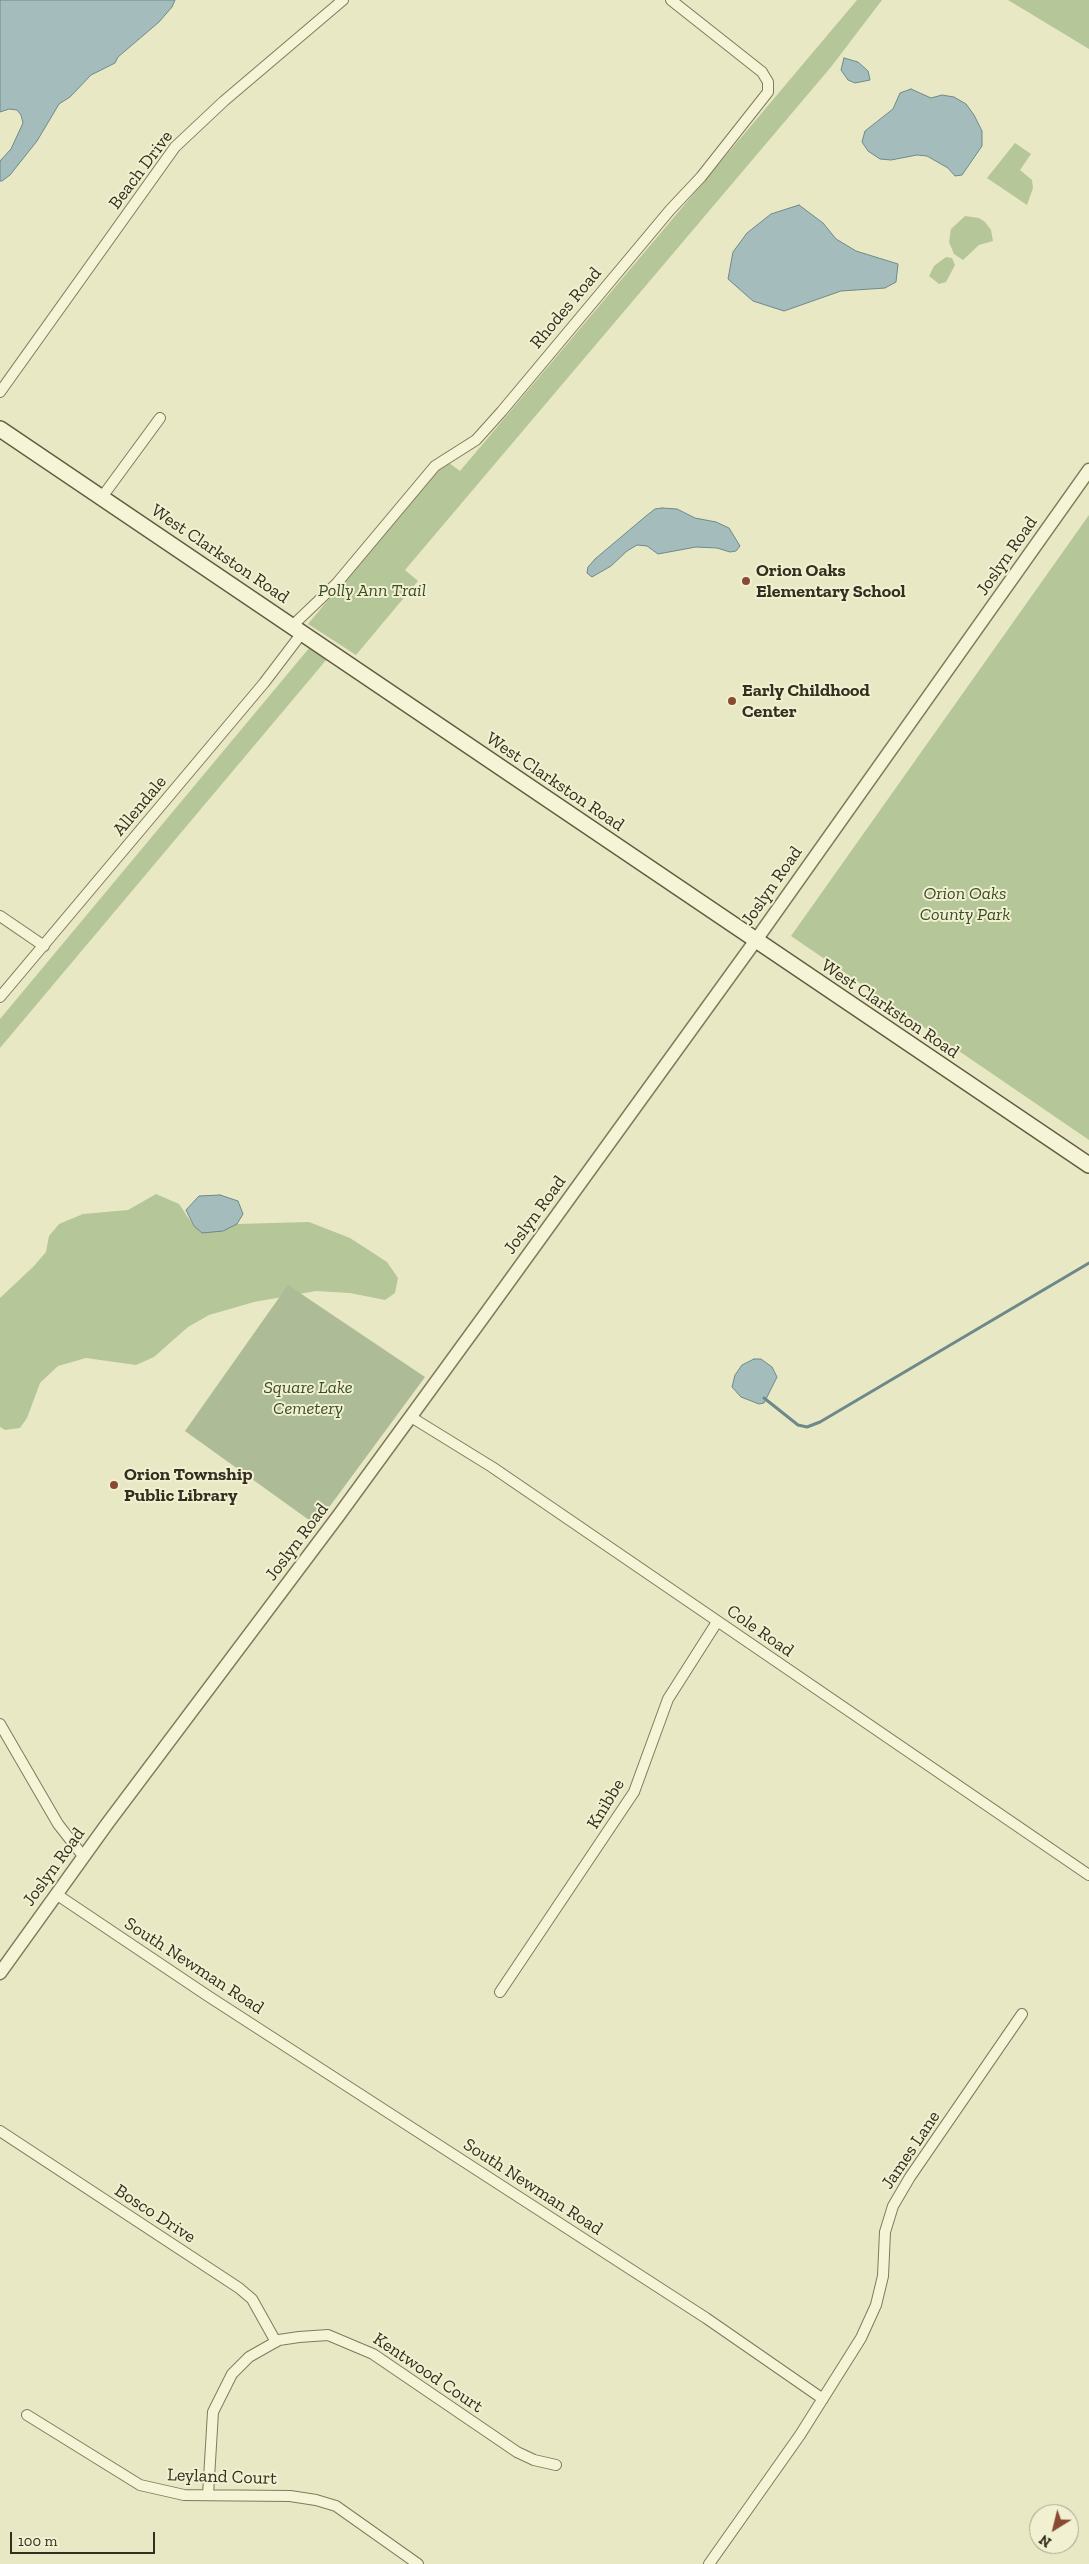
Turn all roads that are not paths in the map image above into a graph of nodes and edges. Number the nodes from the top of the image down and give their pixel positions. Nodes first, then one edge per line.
1 (343, 0) edge
2 (679, 2) edge
3 (0, 392) edge
4 (160, 418) dead end
5 (0, 429) edge
6 (1089, 470) edge
7 (102, 497) junction
8 (297, 630) junction
9 (0, 916) edge
10 (756, 940) junction
11 (44, 946) junction
12 (0, 997) edge
13 (1089, 1165) edge
14 (411, 1417) junction
15 (717, 1622) junction
16 (0, 1724) edge
17 (84, 1856) junction
18 (1089, 1875) edge
19 (56, 1894) junction
20 (0, 1973) edge
21 (500, 1992) dead end
22 (1022, 2014) dead end
23 (0, 2131) edge
24 (276, 2342) junction
25 (823, 2399) junction
26 (27, 2415) dead end
27 (556, 2465) dead end
28 (208, 2495) junction
29 (418, 2564) edge
30 (709, 2564) edge

1 - 3 street, Beach Drive
2 - 8 street, Rhodes Road
4 - 7 street
5 - 7 main road, West Clarkston Road
6 - 10 street, Joslyn Road
7 - 8 main road, West Clarkston Road
8 - 10 main road, West Clarkston Road
8 - 11 street, Allendale
9 - 11 street
10 - 13 main road, West Clarkston Road
10 - 14 street, Joslyn Road
11 - 12 street, Allendale
14 - 15 street, Cole Road
14 - 17 street, Joslyn Road
15 - 18 street, Cole Road
15 - 21 street, Knibbe
16 - 17 street
17 - 19 street, Joslyn Road
19 - 20 street, Joslyn Road
19 - 25 street, South Newman Road
22 - 25 street, James Lane
23 - 24 street, Bosco Drive
24 - 27 street, Kentwood Court
24 - 28 street, Kentwood Court
25 - 30 street
26 - 28 street, Leyland Court
28 - 29 street, Leyland Court

